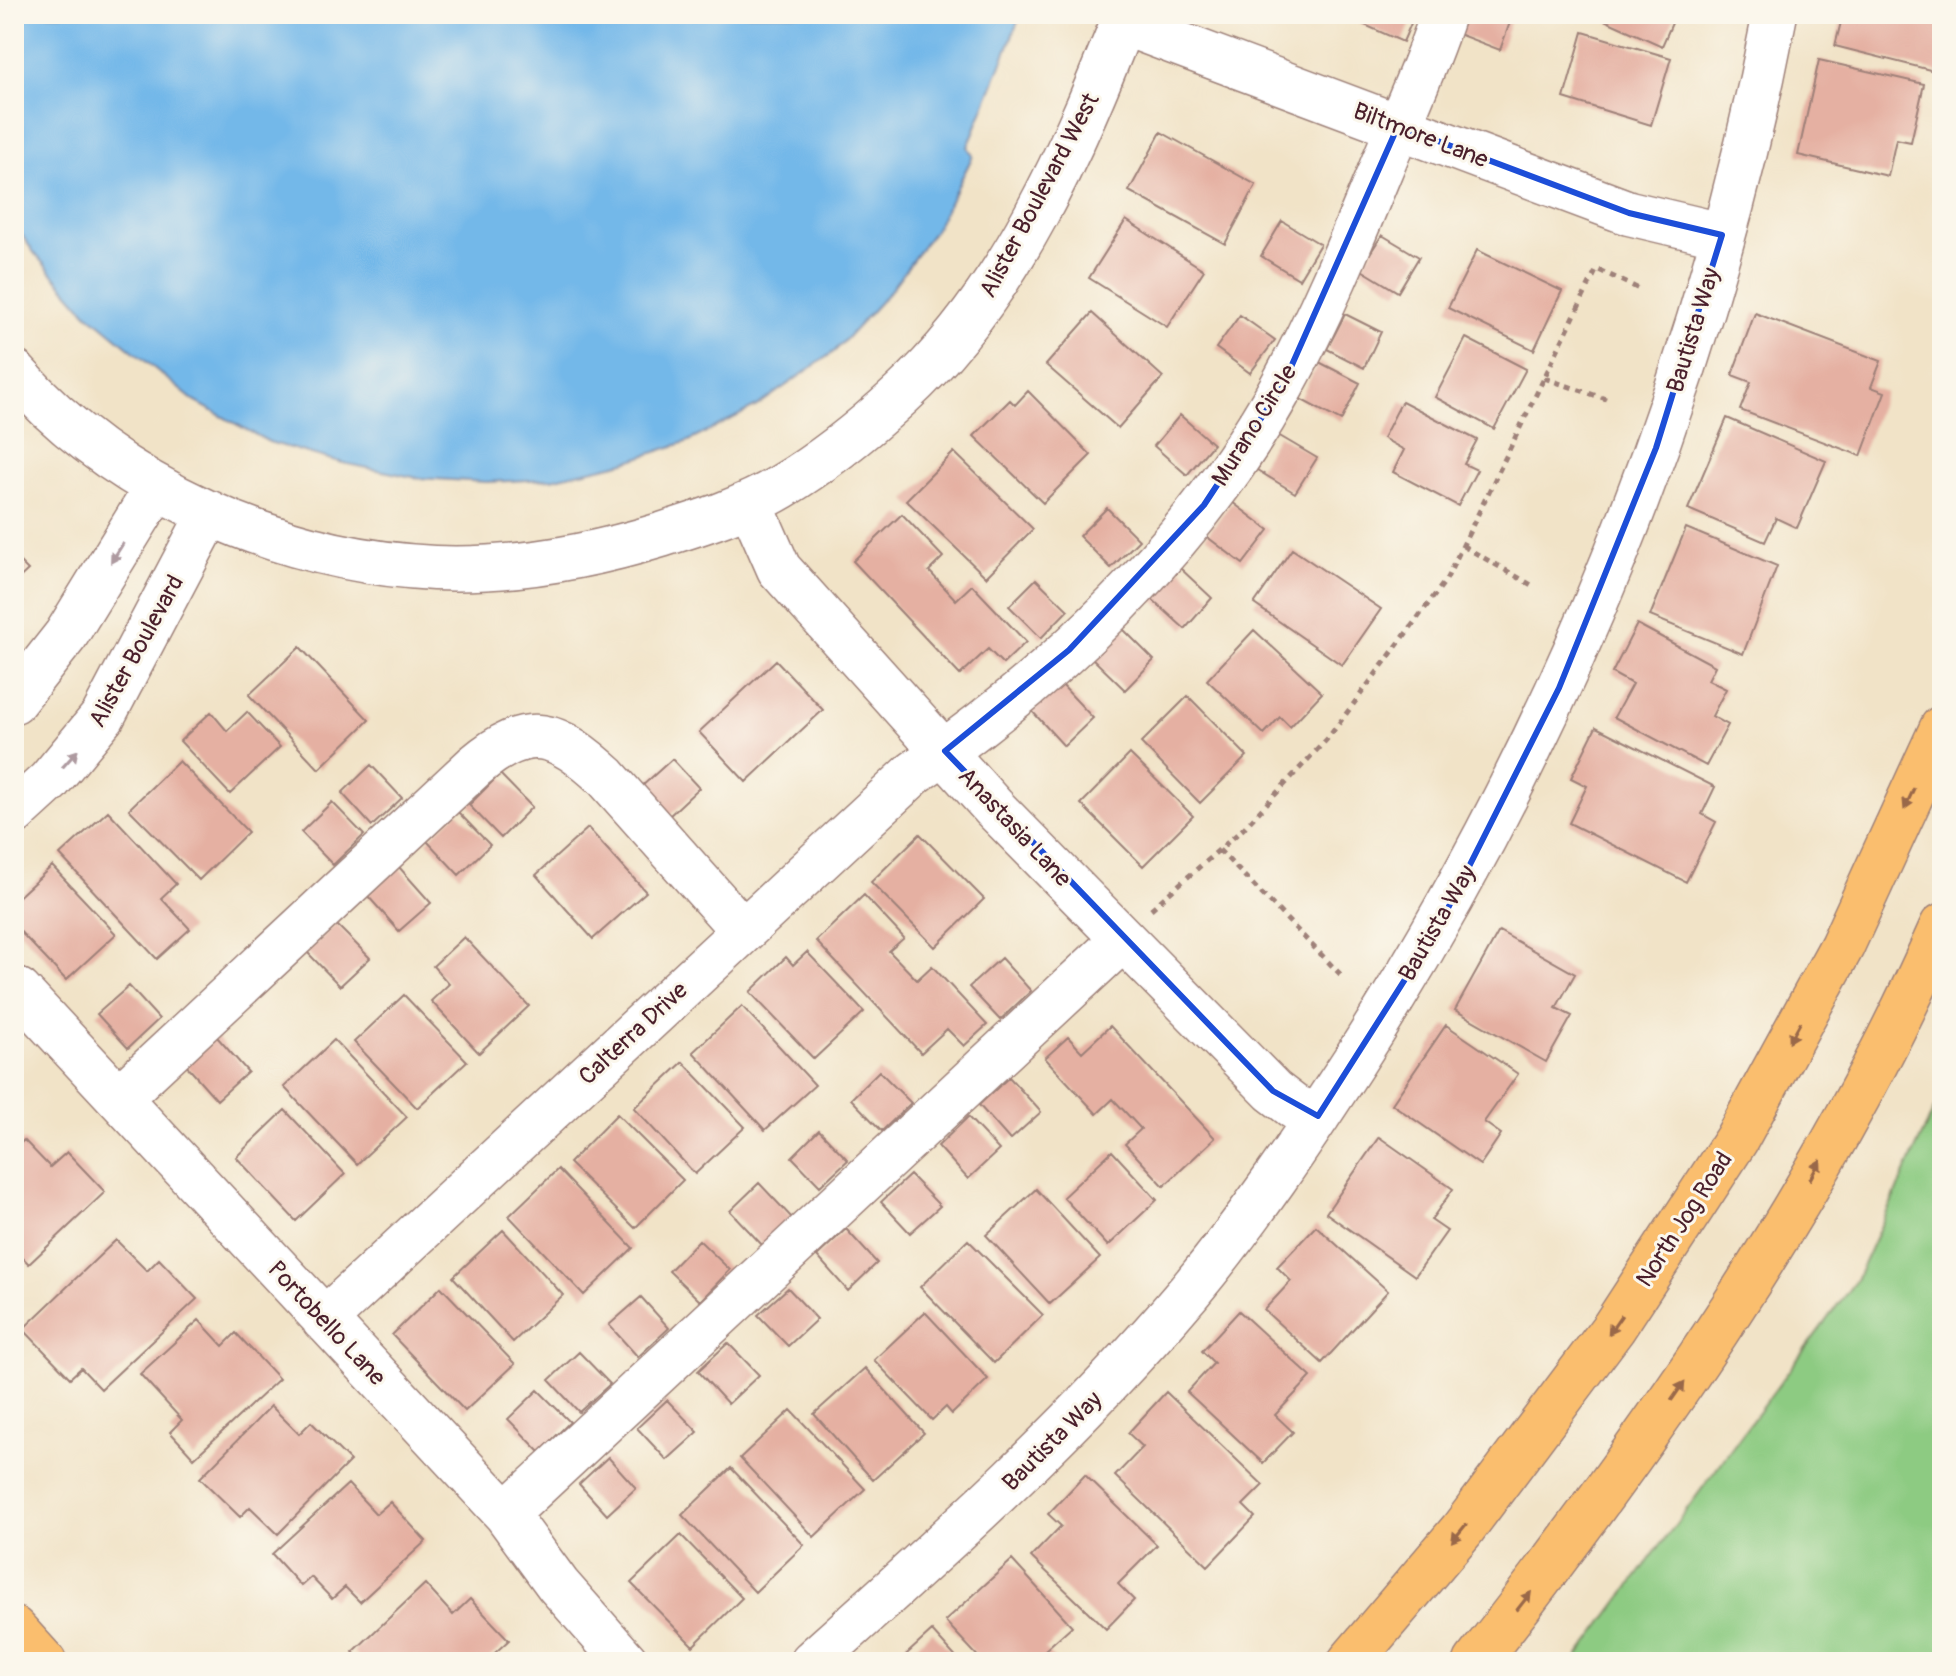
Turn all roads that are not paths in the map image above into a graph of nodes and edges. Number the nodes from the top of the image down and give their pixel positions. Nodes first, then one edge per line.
1 (1443, 14) edge
2 (1775, 14) edge
3 (1124, 18) edge
4 (1398, 126) junction
5 (1722, 235) junction
6 (14, 372) edge
7 (184, 501) junction
8 (750, 503) junction
9 (14, 701) edge
10 (1942, 728) edge
11 (945, 751) junction
12 (14, 813) edge
13 (1942, 926) edge
14 (1134, 927) junction
15 (743, 931) junction
16 (19, 991) dead end
17 (119, 1098) junction
18 (1318, 1116) junction
19 (324, 1320) junction
20 (506, 1514) junction
21 (14, 1629) edge
22 (44, 1662) edge
23 (626, 1662) edge
24 (812, 1662) edge
25 (1350, 1662) edge
26 (1476, 1662) edge

1 - 4 street, Murano Circle
2 - 5 street, Bautista Way
3 - 4 street, Biltmore Lane
3 - 8 street, Alister Boulevard West
4 - 5 street, Biltmore Lane
4 - 11 street, Murano Circle
5 - 18 street, Bautista Way
6 - 7 street, Alister Boulevard West
7 - 8 street, Alister Boulevard West
7 -> 9 street
12 -> 7 street, Alister Boulevard
8 - 11 street, Anastasia Lane
10 -> 25 main road, North Jog Road
11 - 14 street, Anastasia Lane
11 - 15 street, Calterra Drive
26 -> 13 main road
14 - 18 street, Anastasia Lane
14 - 20 street
15 - 17 street
15 - 19 street, Calterra Drive
16 - 17 street, Portobello Lane
17 - 19 street, Portobello Lane
18 - 24 street, Bautista Way
19 - 20 street, Portobello Lane
20 - 23 street, Portobello Lane
21 - 22 main road

